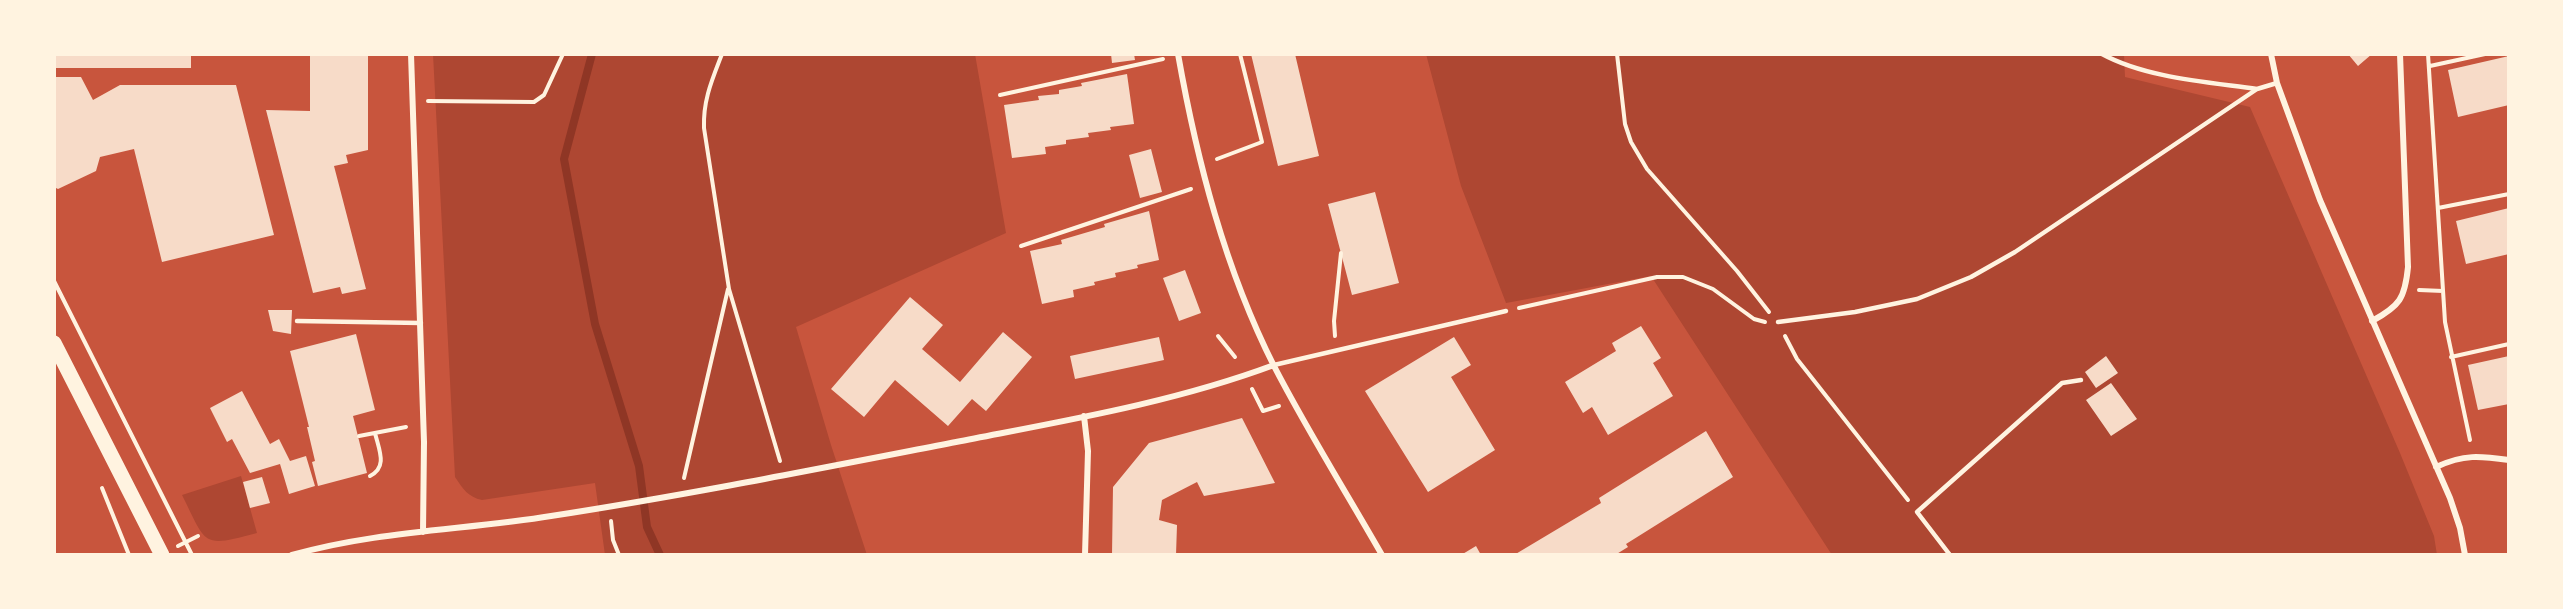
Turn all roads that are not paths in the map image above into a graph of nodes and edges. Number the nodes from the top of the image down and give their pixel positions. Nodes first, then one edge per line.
1 (411, 54) edge
2 (2102, 54) edge
3 (2271, 54) edge
4 (2400, 54) edge
5 (1178, 55) edge
6 (2277, 83) junction
7 (2257, 89) junction
8 (1506, 311) road end
9 (297, 321) dead end
10 (2372, 321) junction
11 (1778, 322) road end
12 (421, 323) junction
13 (54, 343) edge
14 (1274, 365) junction
15 (2081, 380) dead end
16 (1084, 416) junction
17 (2509, 460) edge
18 (2436, 467) junction
19 (423, 532) junction
20 (162, 555) edge
21 (292, 555) edge
22 (1085, 555) edge
23 (1382, 555) edge
24 (1950, 555) edge
25 (2465, 555) edge

1 - 12 street
2 - 7 lane
3 - 6 street
4 - 10 street
5 - 14 street
6 - 7 lane
6 - 10 street
7 - 11 lane
8 - 14 lane
9 - 12 lane
10 - 18 street
12 - 19 street
13 - 20 main road
14 - 16 street
14 - 23 street
15 - 24 lane
16 - 19 street
16 - 22 street
17 - 18 street
18 - 25 street
19 - 21 street

